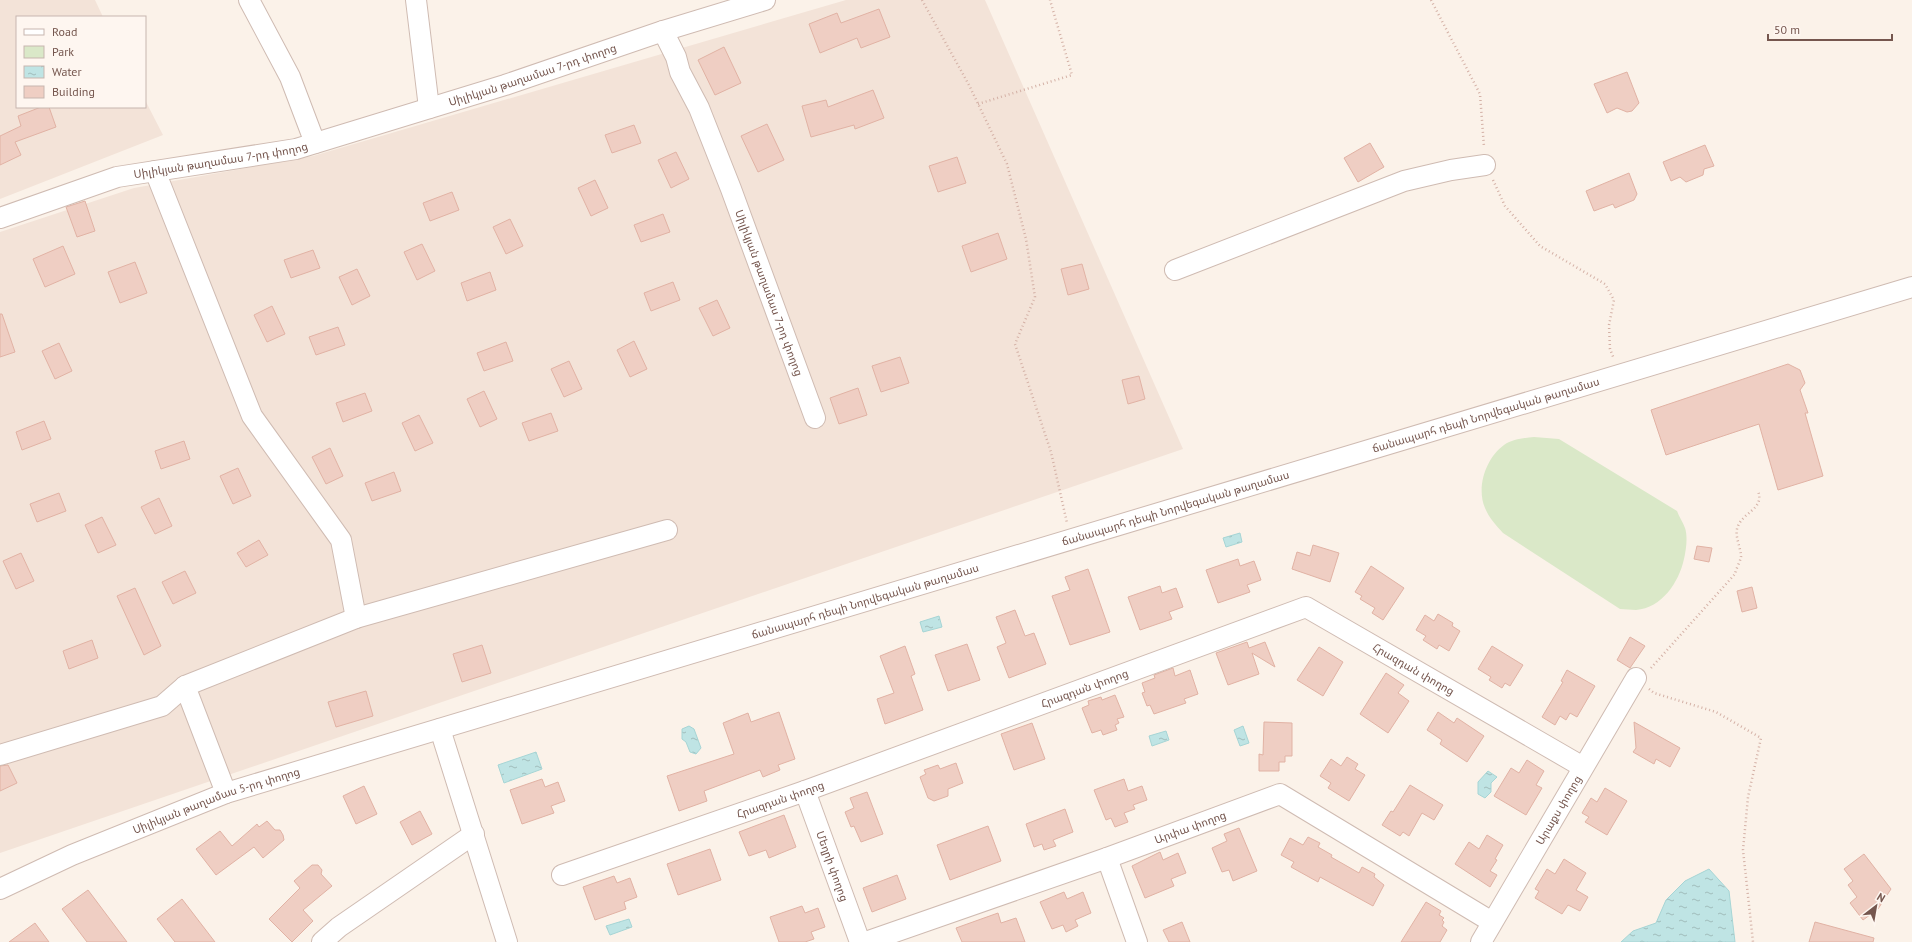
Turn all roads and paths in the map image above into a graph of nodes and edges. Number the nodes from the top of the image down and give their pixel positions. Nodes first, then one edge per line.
1 (249, 0) edge
2 (416, 0) edge
3 (765, 0) edge
4 (922, 0) edge
5 (1050, 0) edge
6 (1431, 0) edge
7 (663, 31) junction
8 (978, 104) junction
9 (429, 108) junction
10 (315, 143) junction
11 (1485, 164) junction
12 (155, 171) junction
13 (0, 218) edge
14 (1175, 270) dead end
15 (1912, 287) edge
16 (1620, 375) junction
17 (814, 418) dead end
18 (1758, 491) dead end
19 (667, 530) dead end
20 (1071, 540) junction
21 (356, 618) junction
22 (1636, 678) junction
23 (184, 686) junction
24 (440, 729) junction
25 (0, 755) edge
26 (1583, 767) junction
27 (804, 791) junction
28 (226, 793) junction
29 (474, 834) junction
30 (1107, 858) junction
31 (562, 875) dead end
32 (0, 889) edge
33 (1492, 922) junction
34 (322, 942) edge
35 (507, 942) edge
36 (860, 942) edge
37 (866, 942) edge
38 (1137, 942) edge
39 (1481, 942) edge
40 (1752, 942) edge

1 - 10 street
2 - 9 street
3 - 7 street
4 - 8 path
5 - 8 path
6 - 11 path
7 - 9 street, Սիլիկյան թաղամաս 7-րդ փողոց
7 - 17 street, Սիլիկյան թաղամաս 7-րդ փողոց
8 - 20 path
9 - 10 street, Սիլիկյան թաղամաս 7-րդ փողոց
10 - 12 street, Սիլիկյան թաղամաս 7-րդ փողոց
11 - 14 street
11 - 16 path
12 - 13 street, Սիլիկյան թաղամաս 7-րդ փողոց
12 - 21 street
15 - 16 street, ճանապարհ դեպի Նորվեգական թաղամաս
16 - 20 street, ճանապարհ դեպի Նորվեգական թաղամաս
18 - 22 path
19 - 21 street
20 - 24 street, ճանապարհ դեպի Նորվեգական թաղամաս
21 - 23 street
22 - 26 street, Արաքս փողոց
22 - 40 path
23 - 25 street
23 - 28 street
24 - 28 street, Սիլիկյան թաղամաս 5-րդ փողոց
24 - 29 street
26 - 27 street, Հրազդան փողոց
26 - 33 street, Արաքս փողոց
27 - 31 street, Հրազդան փողոց
27 - 36 street, Մեղրի փողոց
28 - 32 street, Սիլիկյան թաղամաս 5-րդ փողոց
29 - 34 street
29 - 35 street
30 - 33 street, Արփա փողոց
30 - 37 street, Արփա փողոց
30 - 38 street
33 - 39 street, Արաքս փողոց

